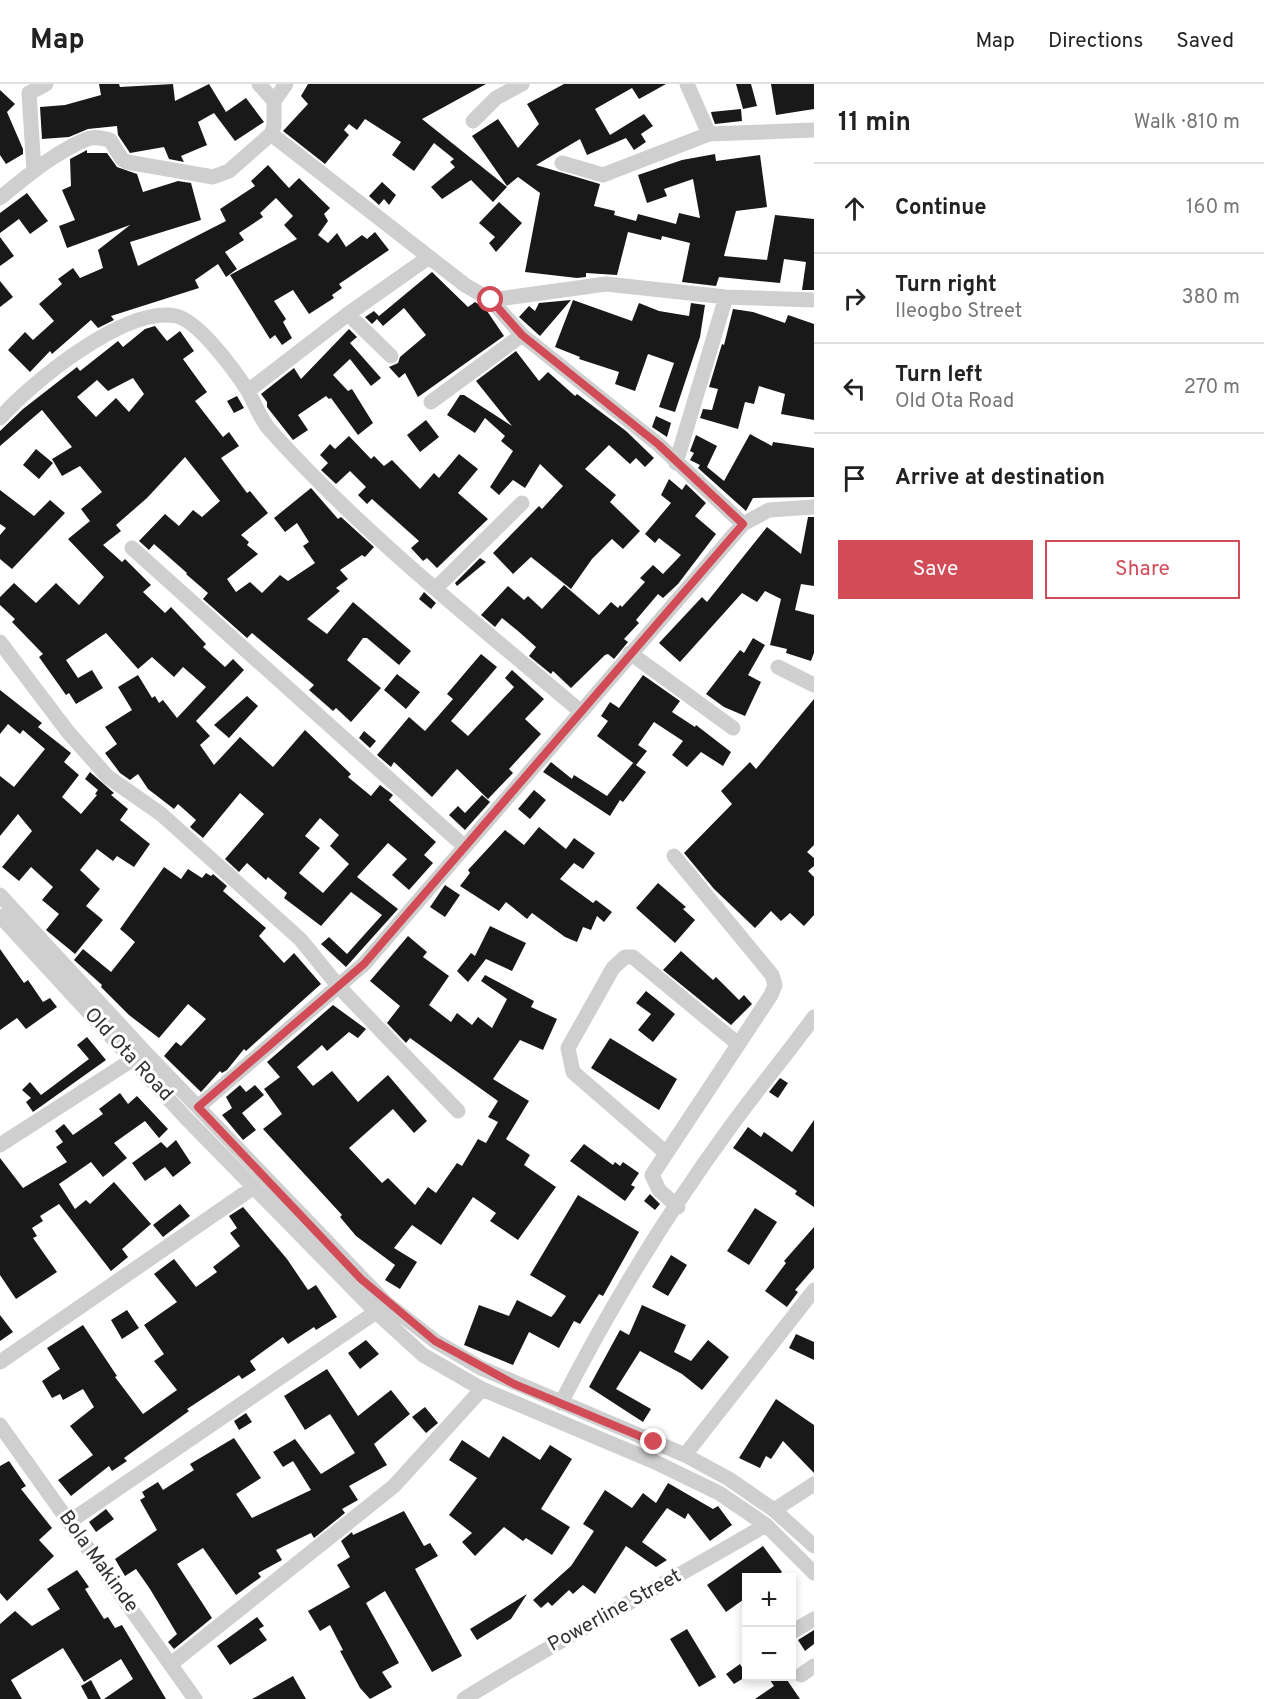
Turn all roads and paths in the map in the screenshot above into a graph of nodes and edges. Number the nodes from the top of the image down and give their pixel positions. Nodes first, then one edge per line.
1 (46, 84) edge
2 (259, 84) edge
3 (286, 84) edge
4 (522, 84) edge
5 (687, 84) edge
6 (274, 101) junction
7 (473, 122) dead end
8 (814, 130) edge
9 (271, 134) junction
10 (709, 134) junction
11 (562, 163) dead end
12 (34, 171) junction
13 (0, 198) edge
14 (429, 257) junction
15 (726, 297) junction
16 (491, 300) junction
17 (814, 300) edge
18 (348, 314) junction
19 (522, 335) junction
20 (391, 356) dead end
21 (248, 392) junction
22 (431, 402) dead end
23 (0, 418) edge
24 (676, 463) junction
25 (522, 503) dead end
26 (814, 507) edge
27 (743, 524) junction
28 (132, 548) dead end
29 (436, 588) junction
30 (0, 642) edge
31 (630, 653) junction
32 (778, 667) dead end
33 (814, 686) edge
34 (580, 711) junction
35 (733, 729) dead end
36 (465, 847) junction
37 (674, 856) dead end
38 (0, 895) edge
39 (1, 919) edge
40 (339, 987) junction
41 (814, 1017) edge
42 (738, 1044) junction
43 (132, 1060) junction
44 (198, 1107) junction
45 (458, 1110) dead end
46 (0, 1145) edge
47 (665, 1152) junction
48 (254, 1187) junction
49 (678, 1207) junction
50 (814, 1290) edge
51 (376, 1312) junction
52 (0, 1362) edge
53 (482, 1389) junction
54 (561, 1403) junction
55 (0, 1425) edge
56 (686, 1455) junction
57 (814, 1484) edge
58 (774, 1510) junction
59 (69, 1522) junction
60 (766, 1525) junction
61 (814, 1546) edge
62 (814, 1573) edge
63 (814, 1619) edge
64 (796, 1630) edge
65 (171, 1664) junction
66 (814, 1666) edge
67 (801, 1675) dead end
68 (195, 1699) edge
69 (464, 1699) edge

1 - 12 street
2 - 6 street
3 - 6 street
4 - 7 street
5 - 10 street
6 - 9 street
8 - 10 street
9 - 12 street
9 - 14 street
10 - 11 street
12 - 13 street
14 - 16 street
14 - 18 street
15 - 16 street
15 - 17 street
15 - 24 street
16 - 19 street
18 - 20 street
18 - 21 street
19 - 22 street
19 - 24 street
21 - 23 street
21 - 29 street
24 - 27 street
25 - 29 street
26 - 27 street
27 - 31 street
28 - 36 street
29 - 34 street
30 - 40 street
31 - 34 street
31 - 35 street
32 - 33 street
34 - 36 street
36 - 40 street
37 - 42 street
38 - 44 street, Old Ota Road
39 - 43 street, Old Ota Road
40 - 44 street
40 - 45 street
41 - 49 street
42 - 47 street
42 - 47 street
43 - 46 street
43 - 48 street, Old Ota Road
44 - 54 street, Old Ota Road
47 - 49 street
48 - 51 street, Old Ota Road
48 - 52 street
49 - 54 street
50 - 56 street
51 - 53 street, Old Ota Road
51 - 59 street
53 - 60 street, Old Ota Road
53 - 65 street
54 - 56 street, Old Ota Road
55 - 59 street, Bola Makinde
56 - 58 street, Old Ota Road
57 - 58 street
58 - 61 street, Old Ota Road
59 - 65 street, Bola Makinde
60 - 62 street, Old Ota Road
60 - 69 street, Powerline Street
63 - 64 street
65 - 68 street, Bola Makinde
66 - 67 street

